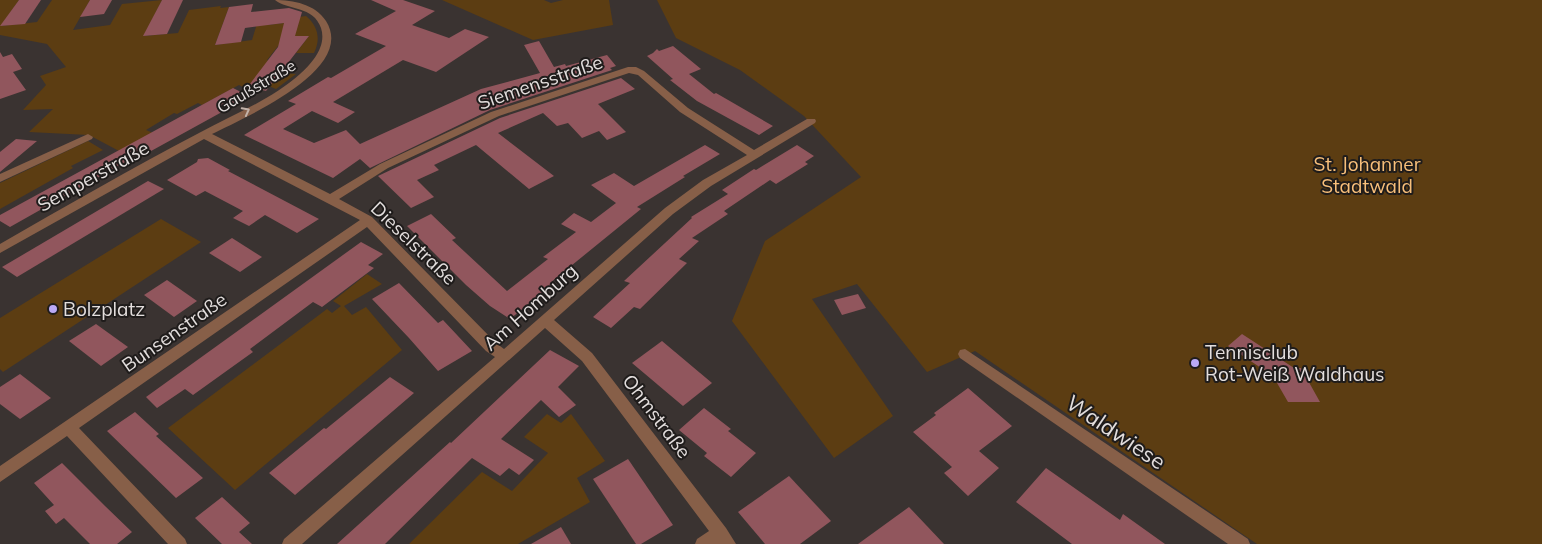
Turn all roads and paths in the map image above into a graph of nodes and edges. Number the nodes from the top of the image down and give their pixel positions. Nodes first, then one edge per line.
1 (279, 0) edge
2 (811, 121) dead end
3 (203, 134) junction
4 (88, 137) dead end
5 (753, 154) junction
6 (0, 178) edge
7 (330, 199) junction
8 (368, 220) junction
9 (0, 249) edge
10 (545, 320) junction
11 (965, 354) dead end
12 (505, 356) junction
13 (68, 428) junction
14 (0, 475) edge
15 (724, 538) edge
16 (179, 544) edge
17 (290, 544) edge
18 (703, 544) edge
19 (1242, 544) edge

3 -> 1 street, Gaußstraße
2 - 5 street, Am Homburg
3 - 7 street, Dieselstraße
3 - 9 street, Semperstraße
4 - 6 street
5 - 7 street, Siemensstraße
5 - 10 street, Am Homburg
7 - 8 street, Dieselstraße
8 - 12 street, Dieselstraße
8 - 13 street, Bunsenstraße
10 - 12 street, Am Homburg
10 - 15 street, Ohmstraße
11 - 19 street, Waldwiese
12 - 17 street, Am Homburg
13 - 14 street, Bunsenstraße
13 - 16 street
15 - 18 street

